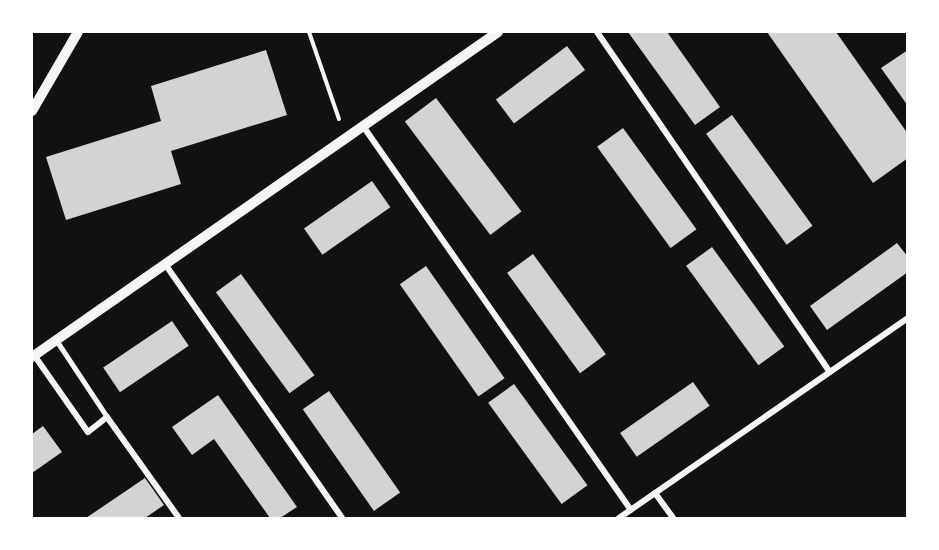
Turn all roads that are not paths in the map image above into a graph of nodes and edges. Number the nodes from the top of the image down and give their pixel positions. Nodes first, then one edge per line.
1 (78, 32) edge
2 (498, 32) edge
3 (597, 32) edge
4 (32, 111) edge
5 (363, 126) junction
6 (165, 264) junction
7 (908, 318) edge
8 (56, 340) junction
9 (33, 356) edge
10 (830, 372) junction
11 (107, 417) junction
12 (655, 494) junction
13 (631, 510) junction
14 (179, 519) edge
15 (342, 519) edge
16 (619, 519) edge
17 (673, 519) edge

1 - 4 street
2 - 5 street
3 - 10 street
5 - 6 street
5 - 13 street
6 - 8 street
6 - 15 street
7 - 10 street
8 - 9 street
8 - 11 street
9 - 11 street
10 - 12 street
11 - 14 street
12 - 13 street
12 - 17 street
13 - 16 street

